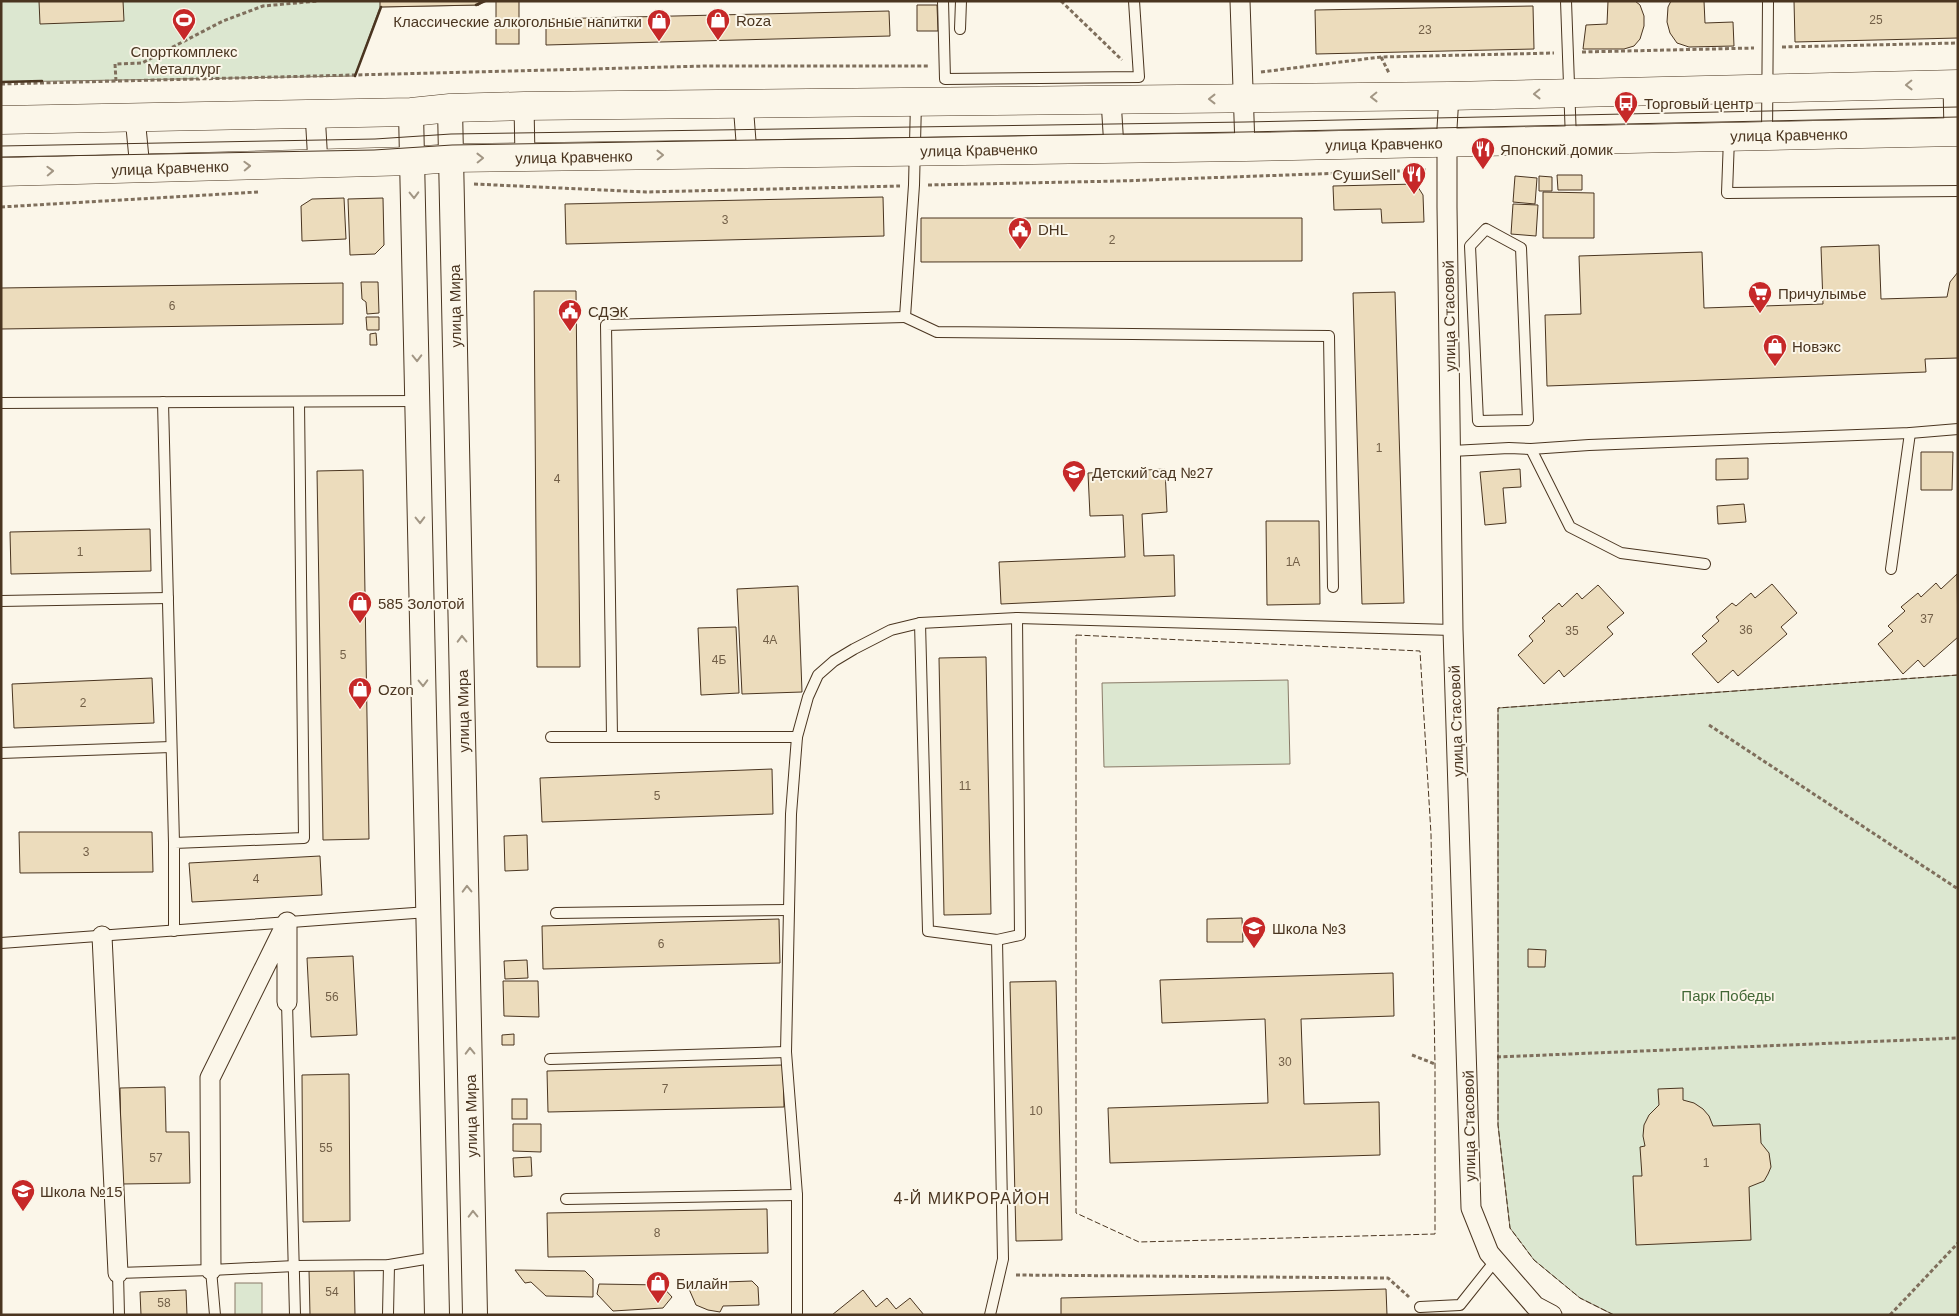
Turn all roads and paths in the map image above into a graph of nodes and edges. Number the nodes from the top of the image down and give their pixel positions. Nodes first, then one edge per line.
1 (318, 1) edge
2 (943, 1) edge
3 (961, 1) edge
4 (1061, 1) edge
5 (1134, 1) edge
6 (1240, 1) edge
7 (1566, 1) edge
8 (1768, 1) edge
9 (960, 29) dead end
10 (1958, 43) edge
11 (1769, 48) junction
12 (1568, 53) junction
13 (944, 66) junction
14 (1139, 77) junction
15 (116, 81) junction
16 (1, 84) edge
17 (1955, 84) edge
18 (1243, 86) junction
19 (1767, 88) junction
20 (1570, 93) junction
21 (1449, 96) junction
22 (1111, 100) junction
23 (916, 101) junction
24 (743, 103) junction
25 (524, 106) junction
26 (450, 108) junction
27 (411, 112) junction
28 (315, 114) junction
29 (136, 117) junction
30 (1, 120) edge
31 (1956, 132) edge
32 (1767, 136) junction
33 (1729, 137) junction
34 (1570, 140) junction
35 (1447, 142) junction
36 (1245, 146) junction
37 (1114, 148) junction
38 (915, 151) junction
39 (746, 154) junction
40 (525, 158) junction
41 (412, 161) junction
42 (318, 164) junction
43 (140, 168) junction
44 (1447, 170) junction
45 (452, 171) junction
46 (1, 172) edge
47 (914, 185) junction
48 (266, 191) dead end
49 (1958, 191) edge
50 (1, 207) edge
51 (1470, 246) joint
52 (904, 317) junction
53 (417, 401) junction
54 (163, 402) junction
55 (298, 402) junction
56 (1, 403) edge
57 (1958, 429) edge
58 (1910, 433) junction
59 (1531, 449) junction
60 (1452, 451) junction
61 (1705, 564) dead end
62 (1891, 569) dead end
63 (1333, 588) dead end
64 (168, 598) junction
65 (1, 601) edge
66 (1017, 618) junction
67 (920, 623) junction
68 (1453, 630) junction
69 (1709, 725) dead end
70 (612, 736) junction
71 (551, 737) dead end
72 (797, 737) junction
73 (171, 747) junction
74 (1, 753) edge
75 (174, 844) junction
76 (1958, 889) edge
77 (789, 910) junction
78 (428, 912) junction
79 (556, 913) dead end
80 (287, 922) junction
81 (174, 931) junction
82 (102, 936) junction
83 (997, 940) junction
84 (1, 944) edge
85 (287, 1002) joint
86 (1958, 1038) edge
87 (786, 1052) junction
88 (1412, 1055) dead end
89 (1497, 1057) dead end
90 (550, 1059) dead end
91 (1435, 1064) dead end
92 (797, 1195) junction
93 (566, 1199) dead end
94 (1958, 1243) edge
95 (474, 1252) junction
96 (437, 1258) junction
97 (1495, 1261) junction
98 (389, 1265) junction
99 (295, 1266) junction
100 (211, 1270) junction
101 (118, 1273) junction
102 (1000, 1275) junction
103 (1420, 1307) joint
104 (119, 1315) edge
105 (214, 1315) edge
106 (295, 1315) edge
107 (388, 1315) edge
108 (437, 1315) edge
109 (475, 1315) edge
110 (797, 1315) edge
111 (990, 1315) edge
112 (1552, 1315) edge
113 (1890, 1315) edge

1 - 15 path
2 - 13 lane
3 - 9 lane
4 - 14 path
5 - 14 lane
6 - 18 street
7 - 12 lane
8 - 11 lane
10 - 11 path
11 - 12 path
11 - 19 lane
12 - 18 path
12 - 20 lane
13 - 14 lane
13 - 15 path
15 - 16 path
17 -> 19 main road
17 - 31 street
21 -> 18 main road
18 -> 22 main road
18 - 36 street
19 - 20 main road
19 - 32 lane
20 -> 21 main road
20 - 34 lane
21 - 35 street, улица Стасовой
22 - 23 main road
22 - 37 street
23 - 24 main road
23 - 38 lane
24 - 25 main road
24 - 39 street
25 - 26 main road
25 - 40 street
26 - 27 main road
26 - 45 street, улица Мира
27 - 28 main road
27 - 41 street
28 - 29 main road
28 - 42 street
29 - 30 main road
29 - 43 street
31 - 32 main road, улица Кравченко
32 - 33 main road, улица Кравченко
33 - 34 main road, улица Кравченко
33 - 49 lane
34 - 35 main road, улица Кравченко
35 - 36 main road, улица Кравченко
35 - 44 street, улица Стасовой
36 - 37 main road, улица Кравченко
37 - 38 main road, улица Кравченко
38 - 39 main road, улица Кравченко
38 - 47 lane
40 -> 39 main road, улица Кравченко
45 -> 40 main road, улица Кравченко
41 - 42 main road, улица Кравченко
41 - 45 main road, улица Кравченко
41 -> 53 street
43 -> 42 main road, улица Кравченко
46 -> 43 main road, улица Кравченко
44 - 47 path
44 - 60 street, улица Стасовой
45 - 47 path
95 -> 45 street, улица Мира
47 - 52 lane
48 - 50 path
51 - 51 lane
52 - 63 lane
52 - 70 lane
53 - 55 lane
53 -> 78 street
54 - 55 lane
54 - 56 lane
54 - 64 lane
55 - 75 lane
57 - 58 lane
58 - 59 lane
58 - 62 lane
59 - 60 lane
59 - 61 lane
60 - 68 street, улица Стасовой
64 - 65 lane
64 - 73 lane
66 - 67 lane
66 - 68 lane
66 - 83 lane
67 - 72 lane
67 - 83 lane
68 - 97 street, улица Стасовой
69 - 76 path
70 - 71 lane
70 - 72 lane
72 - 77 lane
73 - 74 lane
73 - 75 lane
75 - 81 lane
77 - 79 lane
77 - 87 lane
78 - 80 lane
78 - 96 street
80 - 81 lane
80 - 85 street
80 - 100 street
81 - 82 lane
82 - 84 lane
82 - 101 street
83 - 102 lane
85 - 99 lane
86 - 89 path
87 - 90 lane
87 - 92 lane
88 - 91 path
92 - 93 lane
92 - 110 lane
94 - 113 path
95 - 96 street
95 - 109 street, улица Мира
96 - 98 lane
96 - 108 street
97 - 103 lane
97 - 112 street, улица Стасовой
98 - 99 lane
98 - 107 lane
99 - 100 lane
99 - 106 lane
100 - 101 lane
100 - 105 lane
101 - 104 lane
102 - 103 path
102 - 111 lane

